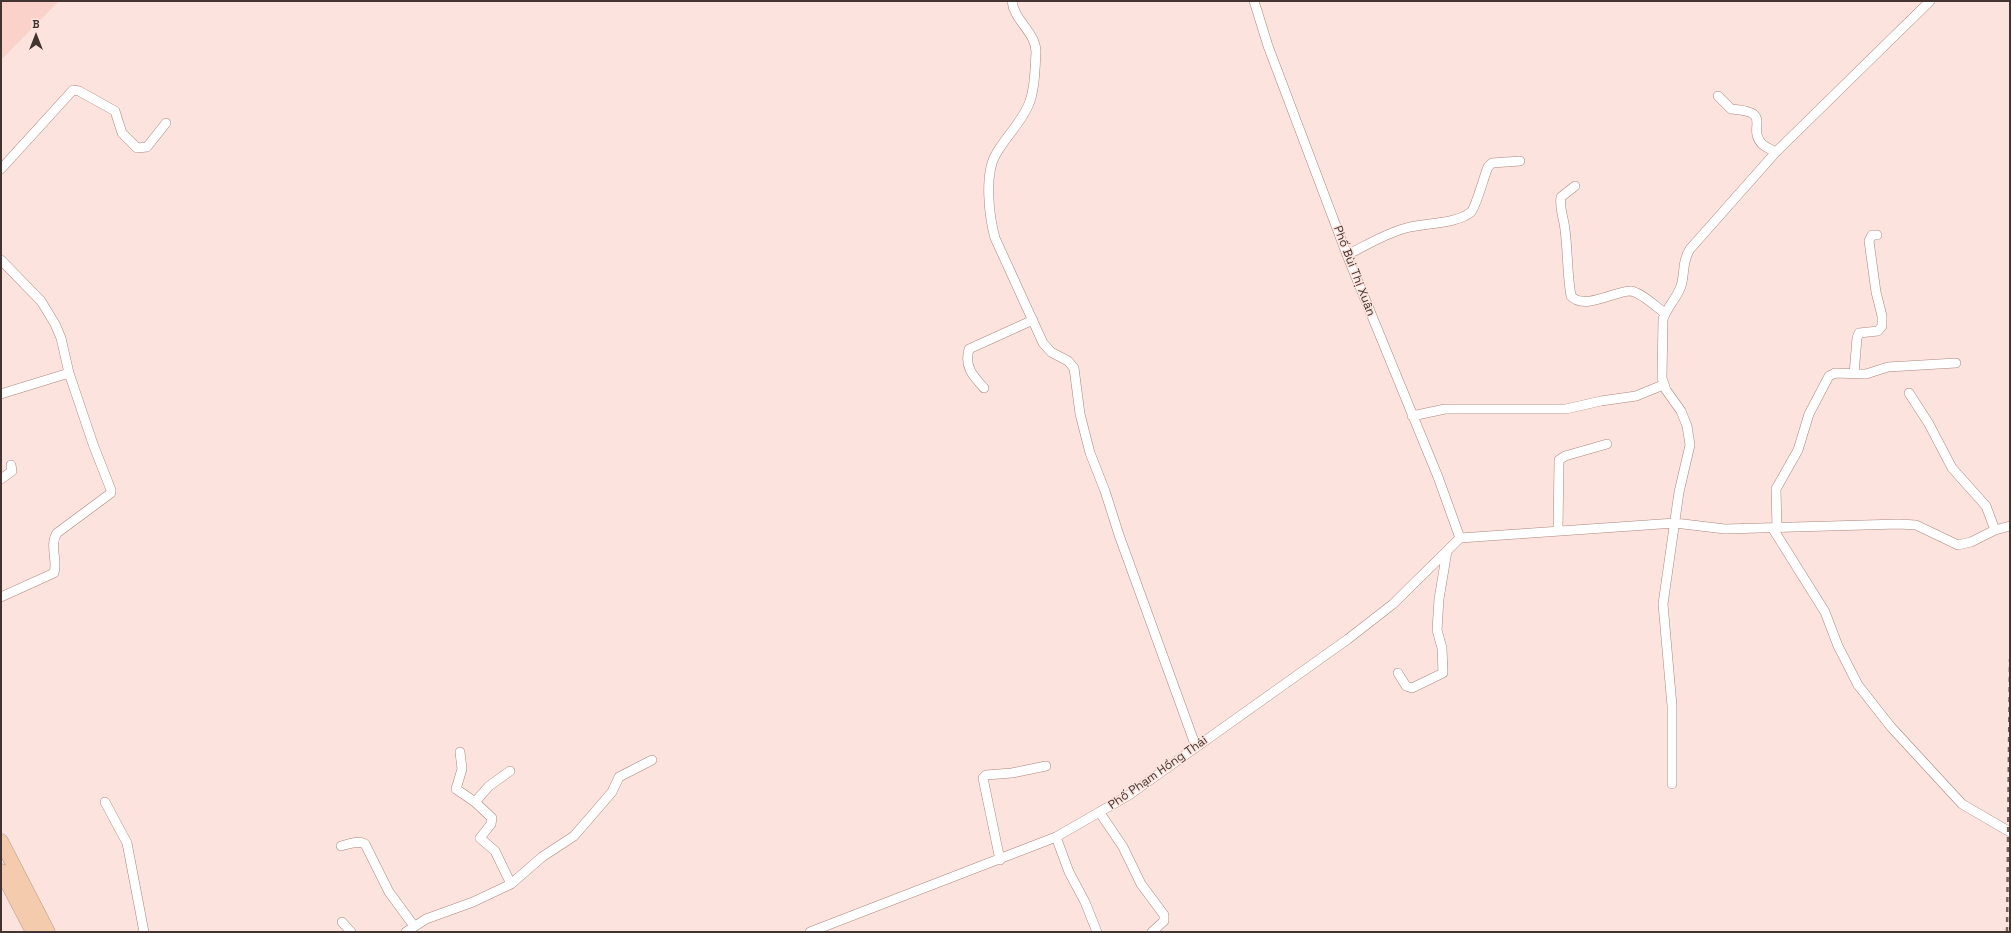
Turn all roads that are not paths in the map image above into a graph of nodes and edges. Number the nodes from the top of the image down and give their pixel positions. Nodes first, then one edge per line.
1 (1012, 1) edge
2 (1254, 1) edge
3 (1930, 1) edge
4 (1718, 96) dead end
5 (166, 122) dead end
6 (1776, 152) junction
7 (1520, 161) dead end
8 (1, 169) edge
9 (1575, 186) dead end
10 (1877, 235) dead end
11 (1347, 255) junction
12 (1, 260) edge
13 (1665, 313) junction
14 (1033, 320) junction
15 (1956, 363) dead end
16 (69, 374) junction
17 (1854, 374) junction
18 (1664, 385) junction
19 (984, 388) dead end
20 (1909, 393) dead end
21 (1, 394) edge
22 (1412, 416) junction
23 (1607, 444) dead end
24 (11, 465) dead end
25 (1, 479) edge
26 (1676, 523) junction
27 (2010, 526) edge
28 (1775, 529) junction
29 (1996, 530) junction
30 (1558, 531) junction
31 (1460, 538) junction
32 (1447, 551) junction
33 (1, 597) edge
34 (1398, 673) dead end
35 (1196, 747) junction
36 (460, 752) dead end
37 (652, 760) dead end
38 (1046, 766) dead end
39 (510, 771) dead end
40 (1672, 784) dead end
41 (105, 802) dead end
42 (475, 802) junction
43 (1100, 813) junction
44 (2010, 832) edge
45 (1056, 837) junction
46 (1, 841) edge
47 (341, 846) dead end
48 (1000, 860) junction
49 (1, 871) edge
50 (511, 884) junction
51 (342, 922) dead end
52 (410, 929) edge
53 (33, 932) edge
54 (48, 932) edge
55 (144, 932) edge
56 (351, 932) edge
57 (810, 932) edge
58 (1097, 932) edge
59 (1152, 932) edge

1 - 14 street
2 - 11 street, Phố Bùi Thị Xuân
3 - 6 street
4 - 6 street
5 - 8 street
6 - 13 street
7 - 11 street
9 - 13 street
10 - 17 street
11 - 22 street, Phố Bùi Thị Xuân
12 - 16 street
13 - 18 street
14 - 19 street
14 - 35 street
15 - 17 street
16 - 21 street
16 - 33 street
17 - 28 street
18 - 22 street
18 - 26 street
20 - 29 street
22 - 31 street, Phố Bùi Thị Xuân
23 - 30 street
24 - 25 street
26 - 28 street
26 - 30 street
26 - 40 street
27 - 29 street
28 - 29 street
28 - 44 street
30 - 31 street
31 - 32 street, Phố Phạm Hồng Thái
32 - 34 street
32 - 35 street, Phố Phạm Hồng Thái
35 - 43 street, Phố Phạm Hồng Thái
36 - 42 street
37 - 50 street
38 - 48 street
39 - 42 street
41 - 55 street
42 - 50 street
43 - 45 street, Phố Phạm Hồng Thái
43 - 59 street
45 - 48 street, Phố Phạm Hồng Thái
45 - 58 street
46 - 54 highway
47 - 52 street
48 - 57 street, Phố Phạm Hồng Thái
49 - 53 highway
50 - 52 street
51 - 56 street

